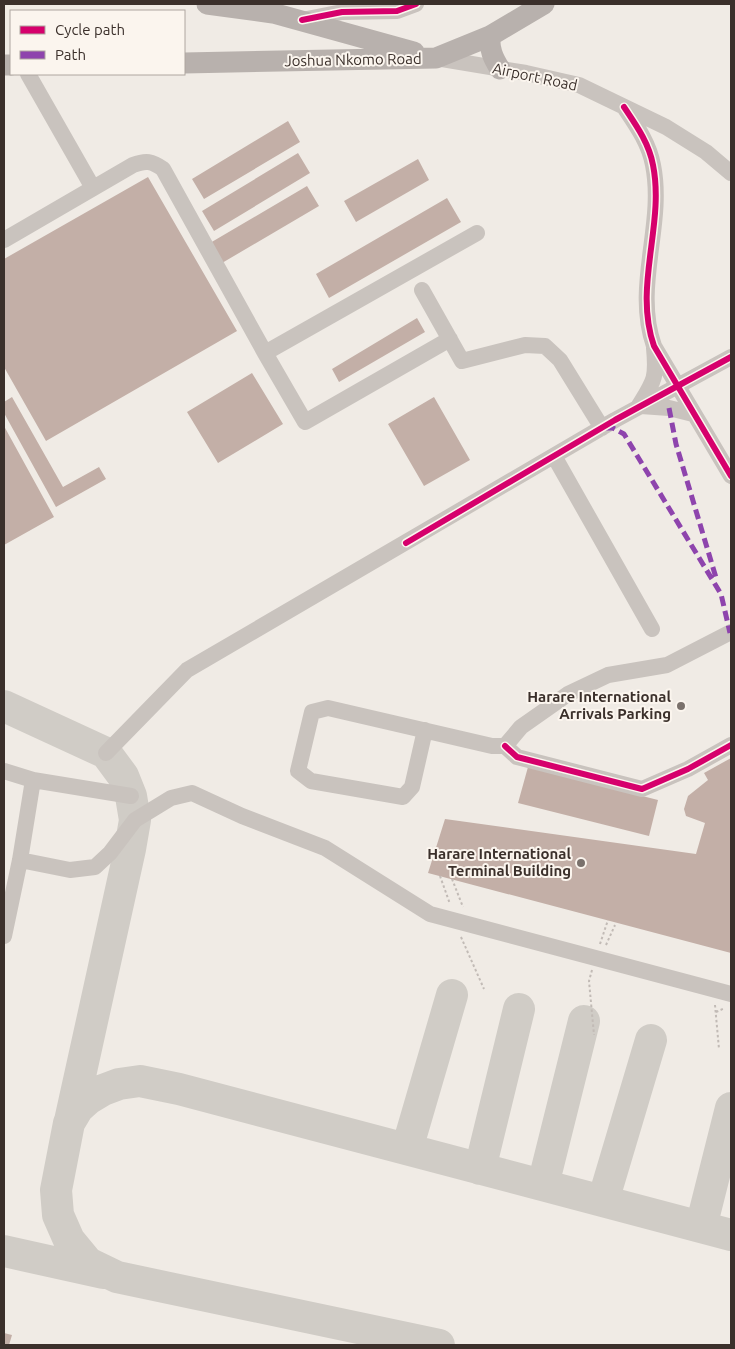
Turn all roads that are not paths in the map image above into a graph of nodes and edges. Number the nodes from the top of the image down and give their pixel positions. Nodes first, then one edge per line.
1 (207, 4) edge
2 (416, 4) edge
3 (544, 4) edge
4 (302, 20) junction
5 (490, 36) junction
6 (436, 58) junction
7 (185, 62) edge
8 (500, 69) junction
9 (29, 75) edge
10 (624, 107) junction
11 (731, 173) edge
12 (93, 188) junction
13 (477, 233) dead end
14 (4, 240) edge
15 (422, 290) dead end
16 (450, 339) junction
17 (654, 346) junction
18 (265, 354) junction
19 (731, 357) edge
20 (678, 386) junction
21 (639, 407) junction
22 (693, 414) junction
23 (602, 428) junction
24 (554, 456) junction
25 (731, 476) edge
26 (652, 629) dead end
27 (731, 632) edge
28 (425, 730) junction
29 (731, 745) edge
30 (505, 746) junction
31 (106, 753) dead end
32 (4, 771) edge
33 (33, 780) junction
34 (131, 796) dead end
35 (20, 860) junction
36 (4, 936) edge
37 (731, 994) edge

1 - 4 main road, Joshua Nkomo Road
2 - 4 street
3 - 5 main road
4 - 6 main road, Joshua Nkomo Road
5 - 6 main road
5 - 8 main road
6 - 7 main road, Joshua Nkomo Road
6 - 8 street, Airport Road
8 - 10 street, Airport Road
9 - 12 street
10 - 11 street, Airport Road
10 - 17 street
12 - 14 street
12 - 18 street
13 - 18 street
15 - 16 street
16 - 18 street
16 - 23 street
17 - 20 street
17 - 21 street
19 - 20 street
20 - 21 street
20 - 22 street
21 - 22 street
21 - 23 street
22 - 25 street
23 - 24 street
24 - 26 street
24 - 31 street
27 - 30 street
28 - 28 street
28 - 30 street
29 - 30 street
32 - 33 street
33 - 34 street
33 - 35 street
35 - 36 street
35 - 37 street

